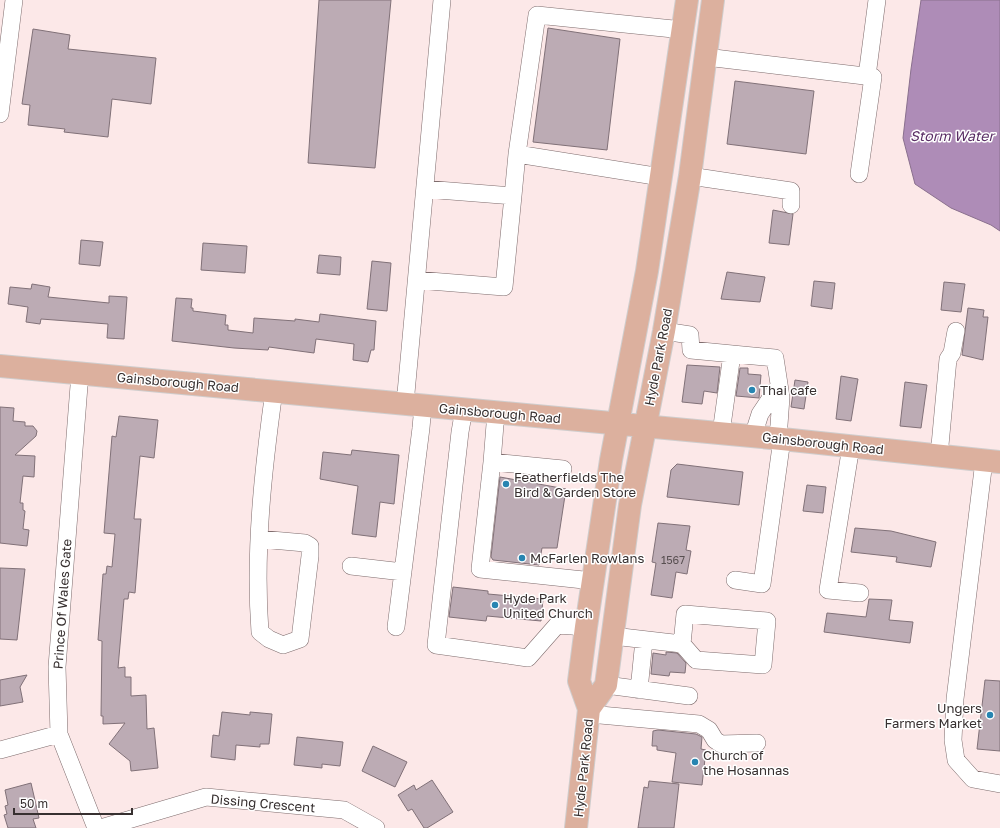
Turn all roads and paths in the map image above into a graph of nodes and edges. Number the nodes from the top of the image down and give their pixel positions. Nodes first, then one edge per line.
1 (14, 0) edge
2 (442, 0) edge
3 (687, 0) edge
4 (713, 0) edge
5 (877, 0) edge
6 (538, 7) edge
7 (683, 30) junction
8 (706, 57) junction
9 (867, 76) junction
10 (0, 114) edge
11 (517, 154) junction
12 (859, 174) dead end
13 (690, 176) junction
14 (662, 177) junction
15 (425, 188) junction
16 (513, 196) junction
17 (791, 205) dead end
18 (417, 280) junction
19 (664, 331) junction
20 (956, 332) dead end
21 (732, 354) junction
22 (0, 366) edge
23 (80, 373) junction
24 (778, 387) junction
25 (274, 391) junction
26 (414, 405) junction
27 (464, 409) junction
28 (496, 412) junction
29 (618, 424) junction
30 (644, 426) junction
31 (721, 433) junction
32 (753, 436) junction
33 (780, 439) junction
34 (851, 446) junction
35 (939, 456) junction
36 (992, 461) edge
37 (492, 462) junction
38 (563, 469) dead end
39 (260, 540) junction
40 (351, 566) dead end
41 (403, 572) junction
42 (735, 580) dead end
43 (593, 581) junction
44 (860, 593) dead end
45 (396, 627) dead end
46 (586, 627) junction
47 (613, 636) junction
48 (644, 640) junction
49 (682, 644) junction
50 (606, 685) junction
51 (639, 690) junction
52 (690, 696) dead end
53 (589, 712) junction
54 (59, 734) junction
55 (757, 743) dead end
56 (0, 750) edge
57 (1000, 784) edge
58 (96, 828) edge
59 (101, 828) edge
60 (376, 828) edge
61 (576, 828) edge

1 - 10 street
2 - 15 street
3 - 7 main road, Hyde Park Road
4 - 8 main road, Hyde Park Road
5 - 9 street
6 - 7 street
6 - 11 street
7 - 14 main road, Hyde Park Road
8 - 9 street
8 - 13 main road, Hyde Park Road
9 - 12 street
11 - 14 street
11 - 16 street
13 - 17 street
13 - 19 main road, Hyde Park Road
14 - 29 main road, Hyde Park Road
15 - 16 street
15 - 18 street
16 - 18 street
18 - 26 street
19 - 21 street
19 - 30 main road, Hyde Park Road
20 - 35 street
21 - 24 street
21 - 31 street
22 - 23 main road, Gainsborough Road
23 - 25 main road, Gainsborough Road
23 - 54 street, Prince Of Wales Gate
24 - 32 street
24 - 33 street
25 - 26 main road, Gainsborough Road
25 - 39 street
26 - 27 main road, Gainsborough Road
26 - 41 street
27 - 28 main road, Gainsborough Road
27 - 46 street
28 - 29 main road, Gainsborough Road
28 - 37 street
29 - 30 main road, Gainsborough Road
29 - 43 main road, Hyde Park Road
30 - 31 main road, Gainsborough Road
30 - 47 main road, Hyde Park Road
31 - 32 main road, Gainsborough Road
32 - 33 main road, Gainsborough Road
33 - 34 main road, Gainsborough Road
33 - 42 street
34 - 35 main road, Gainsborough Road
34 - 44 street
35 - 36 main road, Gainsborough Road
36 - 57 street
37 - 38 street
37 - 43 street
39 - 39 street
40 - 41 street
41 - 45 street
43 - 46 main road, Hyde Park Road
46 - 53 main road, Hyde Park Road
47 - 48 street
47 - 50 main road, Hyde Park Road
48 - 49 street
48 - 51 street
49 - 49 street
50 - 51 street
50 - 53 main road, Hyde Park Road
51 - 52 street
53 - 55 street
53 - 61 main road, Hyde Park Road
54 - 56 street
54 - 58 street, Prince Of Wales Gate
59 - 60 street, Dissing Crescent

